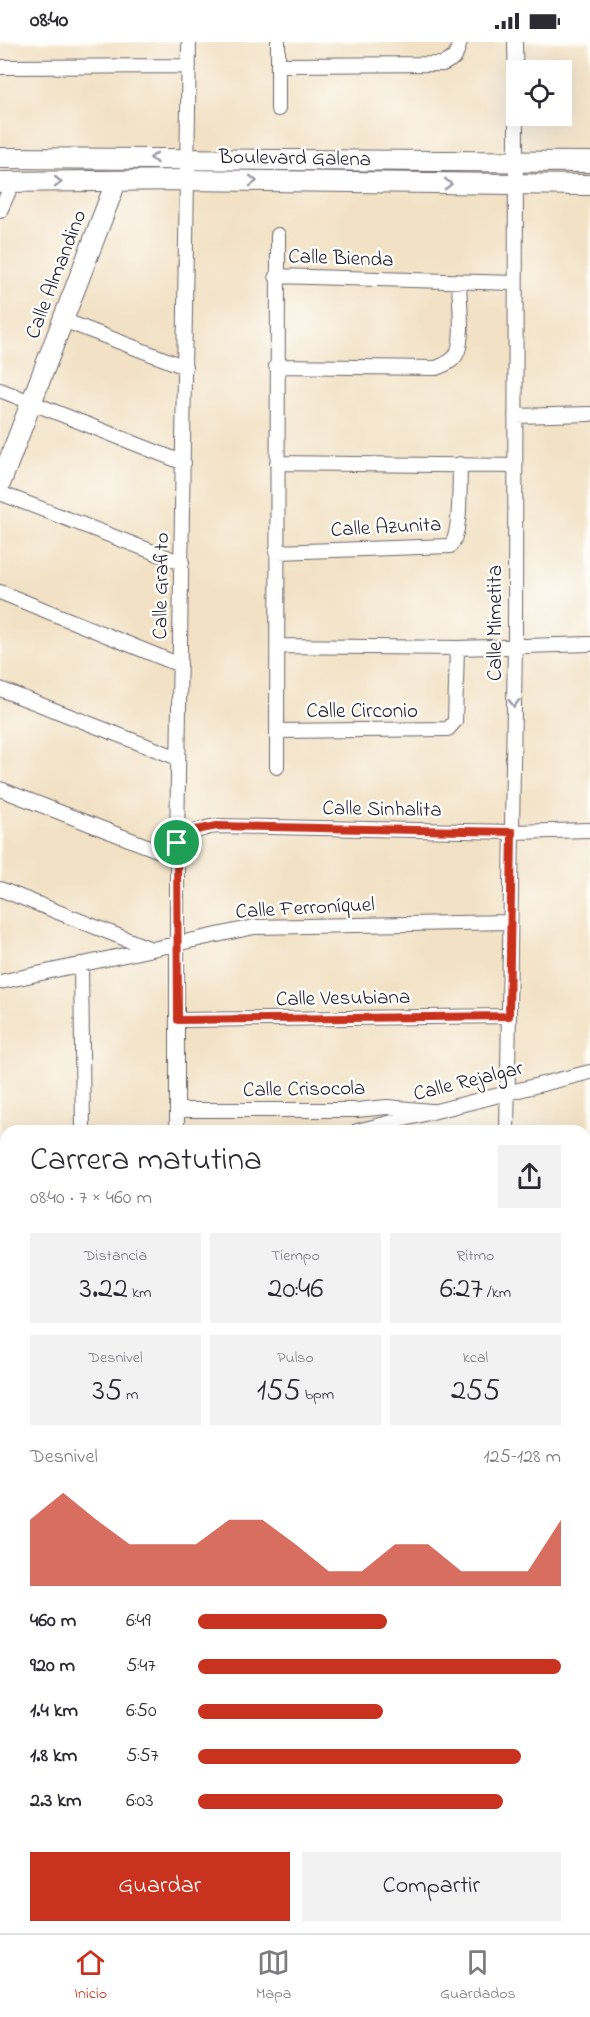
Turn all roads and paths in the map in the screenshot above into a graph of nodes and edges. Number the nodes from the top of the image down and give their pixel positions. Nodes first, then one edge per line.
1 (189, 42) edge
2 (278, 42) edge
3 (460, 42) edge
4 (515, 42) edge
5 (515, 60) edge
6 (278, 65) junction
7 (189, 66) junction
8 (0, 67) edge
9 (278, 109) dead end
10 (516, 126) edge
11 (0, 158) edge
12 (189, 158) junction
13 (517, 162) junction
14 (590, 162) edge
15 (188, 180) junction
16 (6, 182) edge
17 (116, 182) junction
18 (518, 185) junction
19 (590, 185) edge
20 (0, 211) edge
21 (278, 236) dead end
22 (276, 276) junction
23 (459, 282) junction
24 (514, 283) junction
25 (63, 320) junction
26 (276, 366) junction
27 (185, 367) junction
28 (0, 390) edge
29 (31, 402) junction
30 (590, 414) edge
31 (515, 416) junction
32 (184, 463) junction
33 (277, 464) junction
34 (460, 464) junction
35 (515, 466) junction
36 (0, 484) edge
37 (0, 493) edge
38 (276, 552) junction
39 (182, 563) junction
40 (0, 592) edge
41 (590, 644) edge
42 (515, 645) junction
43 (278, 646) junction
44 (457, 648) junction
45 (180, 665) junction
46 (0, 689) edge
47 (277, 731) junction
48 (178, 758) junction
49 (277, 767) dead end
50 (0, 789) edge
51 (590, 830) edge
52 (512, 832) junction
53 (177, 843) junction
54 (0, 889) edge
55 (510, 922) junction
56 (178, 944) junction
57 (151, 949) junction
58 (81, 964) junction
59 (0, 982) edge
60 (509, 1016) junction
61 (178, 1020) junction
62 (590, 1072) edge
63 (507, 1093) junction
64 (177, 1110) junction
65 (431, 1111) junction
66 (83, 1125) edge
67 (177, 1125) edge
68 (379, 1125) edge
69 (507, 1125) edge

1 - 7 street, Calle Grafito
2 - 6 street
3 - 6 street
4 - 5 street
6 - 9 street
7 - 8 street
7 - 12 street, Calle Grafito
10 - 13 street, Calle Mimetita
12 -> 11 street, Boulevard Galena
12 - 13 street, Boulevard Galena
12 - 15 street, Calle Grafito
13 - 14 street, Boulevard Galena
13 - 18 street, Calle Mimetita
15 - 17 street, Boulevard Galena
15 -> 18 street, Boulevard Galena
15 - 27 street, Calle Grafito
16 -> 17 street, Boulevard Galena
16 - 20 street
17 - 25 street, Calle Almandino
18 - 19 street, Boulevard Galena
18 - 24 street, Calle Mimetita
21 - 22 street
22 - 23 street, Calle Bienda
22 - 26 street, Calle Bienda
23 - 24 street, Calle Bienda
23 - 26 street
24 - 31 street, Calle Mimetita
25 - 27 street
25 - 29 street, Calle Almandino
26 - 33 street, Calle Bienda
27 - 32 street, Calle Grafito
28 - 29 street
29 - 32 street
29 - 36 street, Calle Almandino
30 - 31 street
31 - 35 street, Calle Mimetita
32 - 39 street, Calle Grafito
33 - 34 street
33 - 38 street
34 - 35 street
34 - 38 street, Calle Azunita
35 - 42 street, Calle Mimetita
37 - 39 street
38 - 43 street, Calle Circonio
39 - 45 street, Calle Grafito
40 - 45 street
41 - 42 street
42 - 44 street
42 -> 52 street, Calle Mimetita
43 - 44 street
43 - 47 street, Calle Circonio
44 - 47 street, Calle Circonio
45 - 48 street, Calle Grafito
46 - 48 street
47 - 49 street
48 - 53 street, Calle Grafito
50 - 53 street, Calle Sinhalita
51 - 52 street, Calle Sinhalita
52 - 53 street, Calle Sinhalita
52 - 55 street, Calle Mimetita
53 - 56 street, Calle Grafito
54 - 57 street
55 - 56 street, Calle Ferroníquel
55 - 60 street, Calle Mimetita
56 - 57 street, Calle Ferroníquel
56 - 61 street, Calle Grafito
57 - 58 street, Calle Ferroníquel
58 - 59 street, Calle Ferroníquel
58 - 66 street
60 - 61 street, Calle Vesubiana
60 - 63 street, Calle Mimetita
61 - 64 street, Calle Grafito
62 - 63 street, Calle Rejalgar
63 - 65 street, Calle Rejalgar
63 - 69 street, Calle Mimetita
64 - 65 street, Calle Crisocola
64 - 67 street, Calle Grafito
65 - 68 street, Calle Rejalgar

